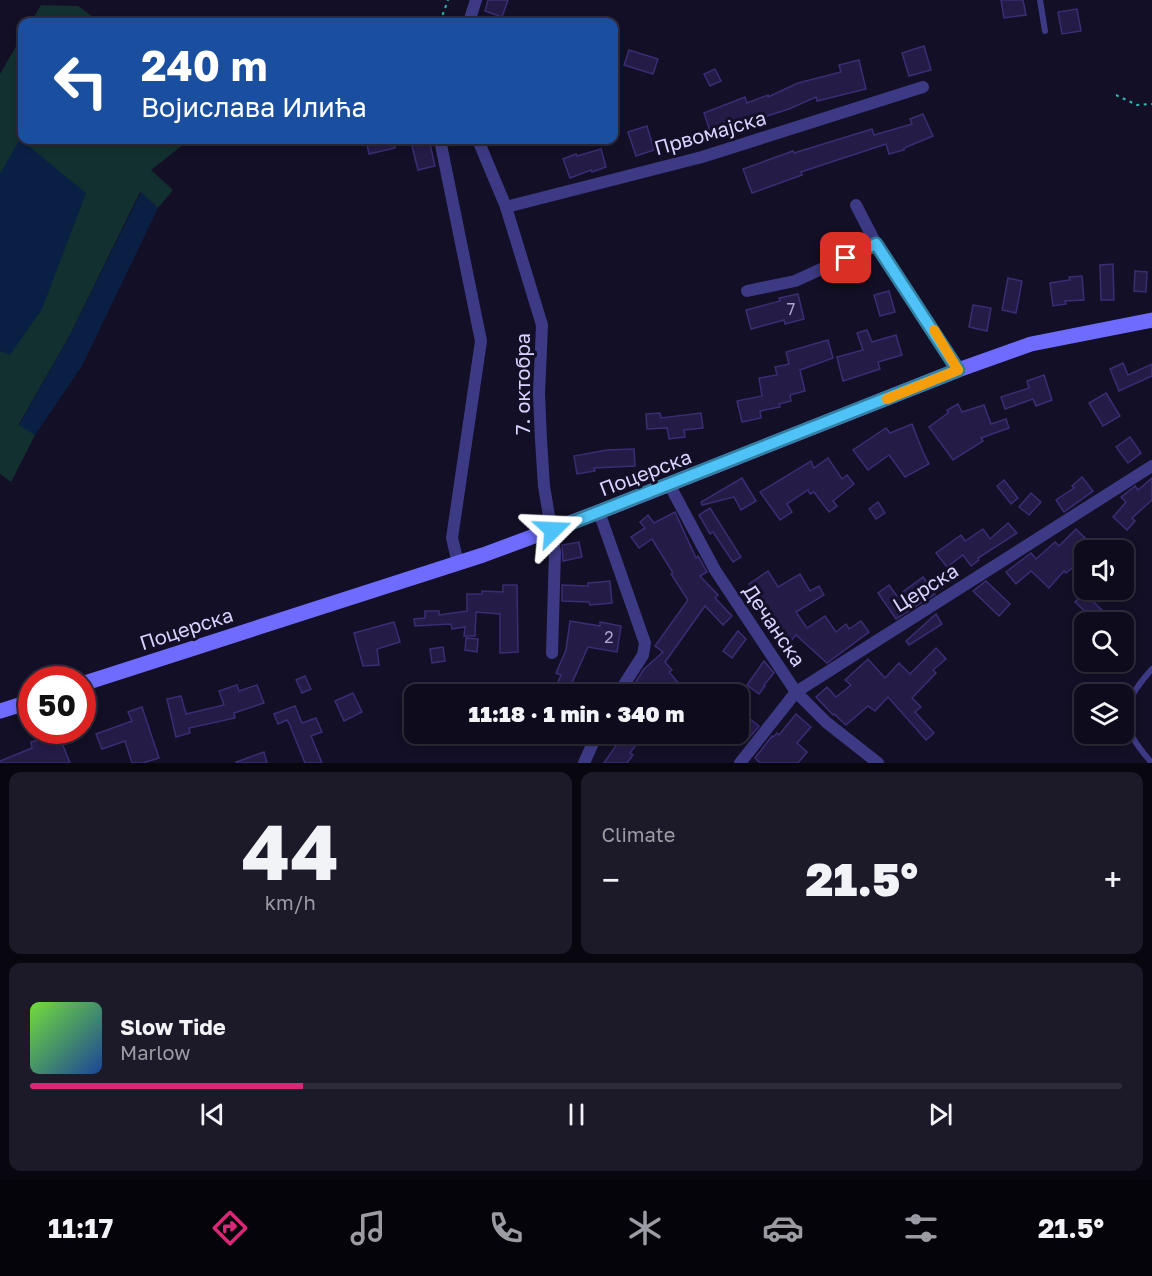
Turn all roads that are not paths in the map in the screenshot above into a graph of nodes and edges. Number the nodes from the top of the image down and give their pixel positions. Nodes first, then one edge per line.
1 (476, 0) edge
2 (1040, 0) edge
3 (471, 18) edge
4 (1045, 31) dead end
5 (923, 87) dead end
6 (441, 144) edge
7 (480, 144) edge
8 (856, 205) dead end
9 (506, 207) junction
10 (876, 244) junction
11 (747, 291) dead end
12 (1152, 320) edge
13 (958, 370) junction
14 (1152, 466) edge
15 (669, 484) junction
16 (599, 512) junction
17 (553, 530) junction
18 (458, 563) junction
19 (552, 652) dead end
20 (1152, 669) edge
21 (96, 679) edge
22 (625, 684) edge
23 (796, 692) junction
24 (18, 705) edge
25 (0, 711) edge
26 (593, 744) edge
27 (584, 763) edge
28 (740, 763) edge
29 (878, 763) edge
30 (1152, 763) edge

1 - 3 street
2 - 4 lane
5 - 9 street, Првомајска
6 - 18 street
7 - 9 street, 7. октобра
8 - 10 street
9 - 17 street, 7. октобра
10 - 11 street
10 - 13 street
12 - 13 main road, Поцерска
13 - 15 main road, Поцерска
14 - 23 street, Церска
15 - 16 main road, Поцерска
15 - 23 street, Дечанска
16 - 17 main road, Поцерска
16 - 22 street
17 - 18 main road, Поцерска
17 - 19 street, 7. октобра
18 - 21 main road, Поцерска
20 - 30 lane
23 - 28 street, Церска
23 - 29 street, Дечанска
24 - 25 main road
26 - 27 street

